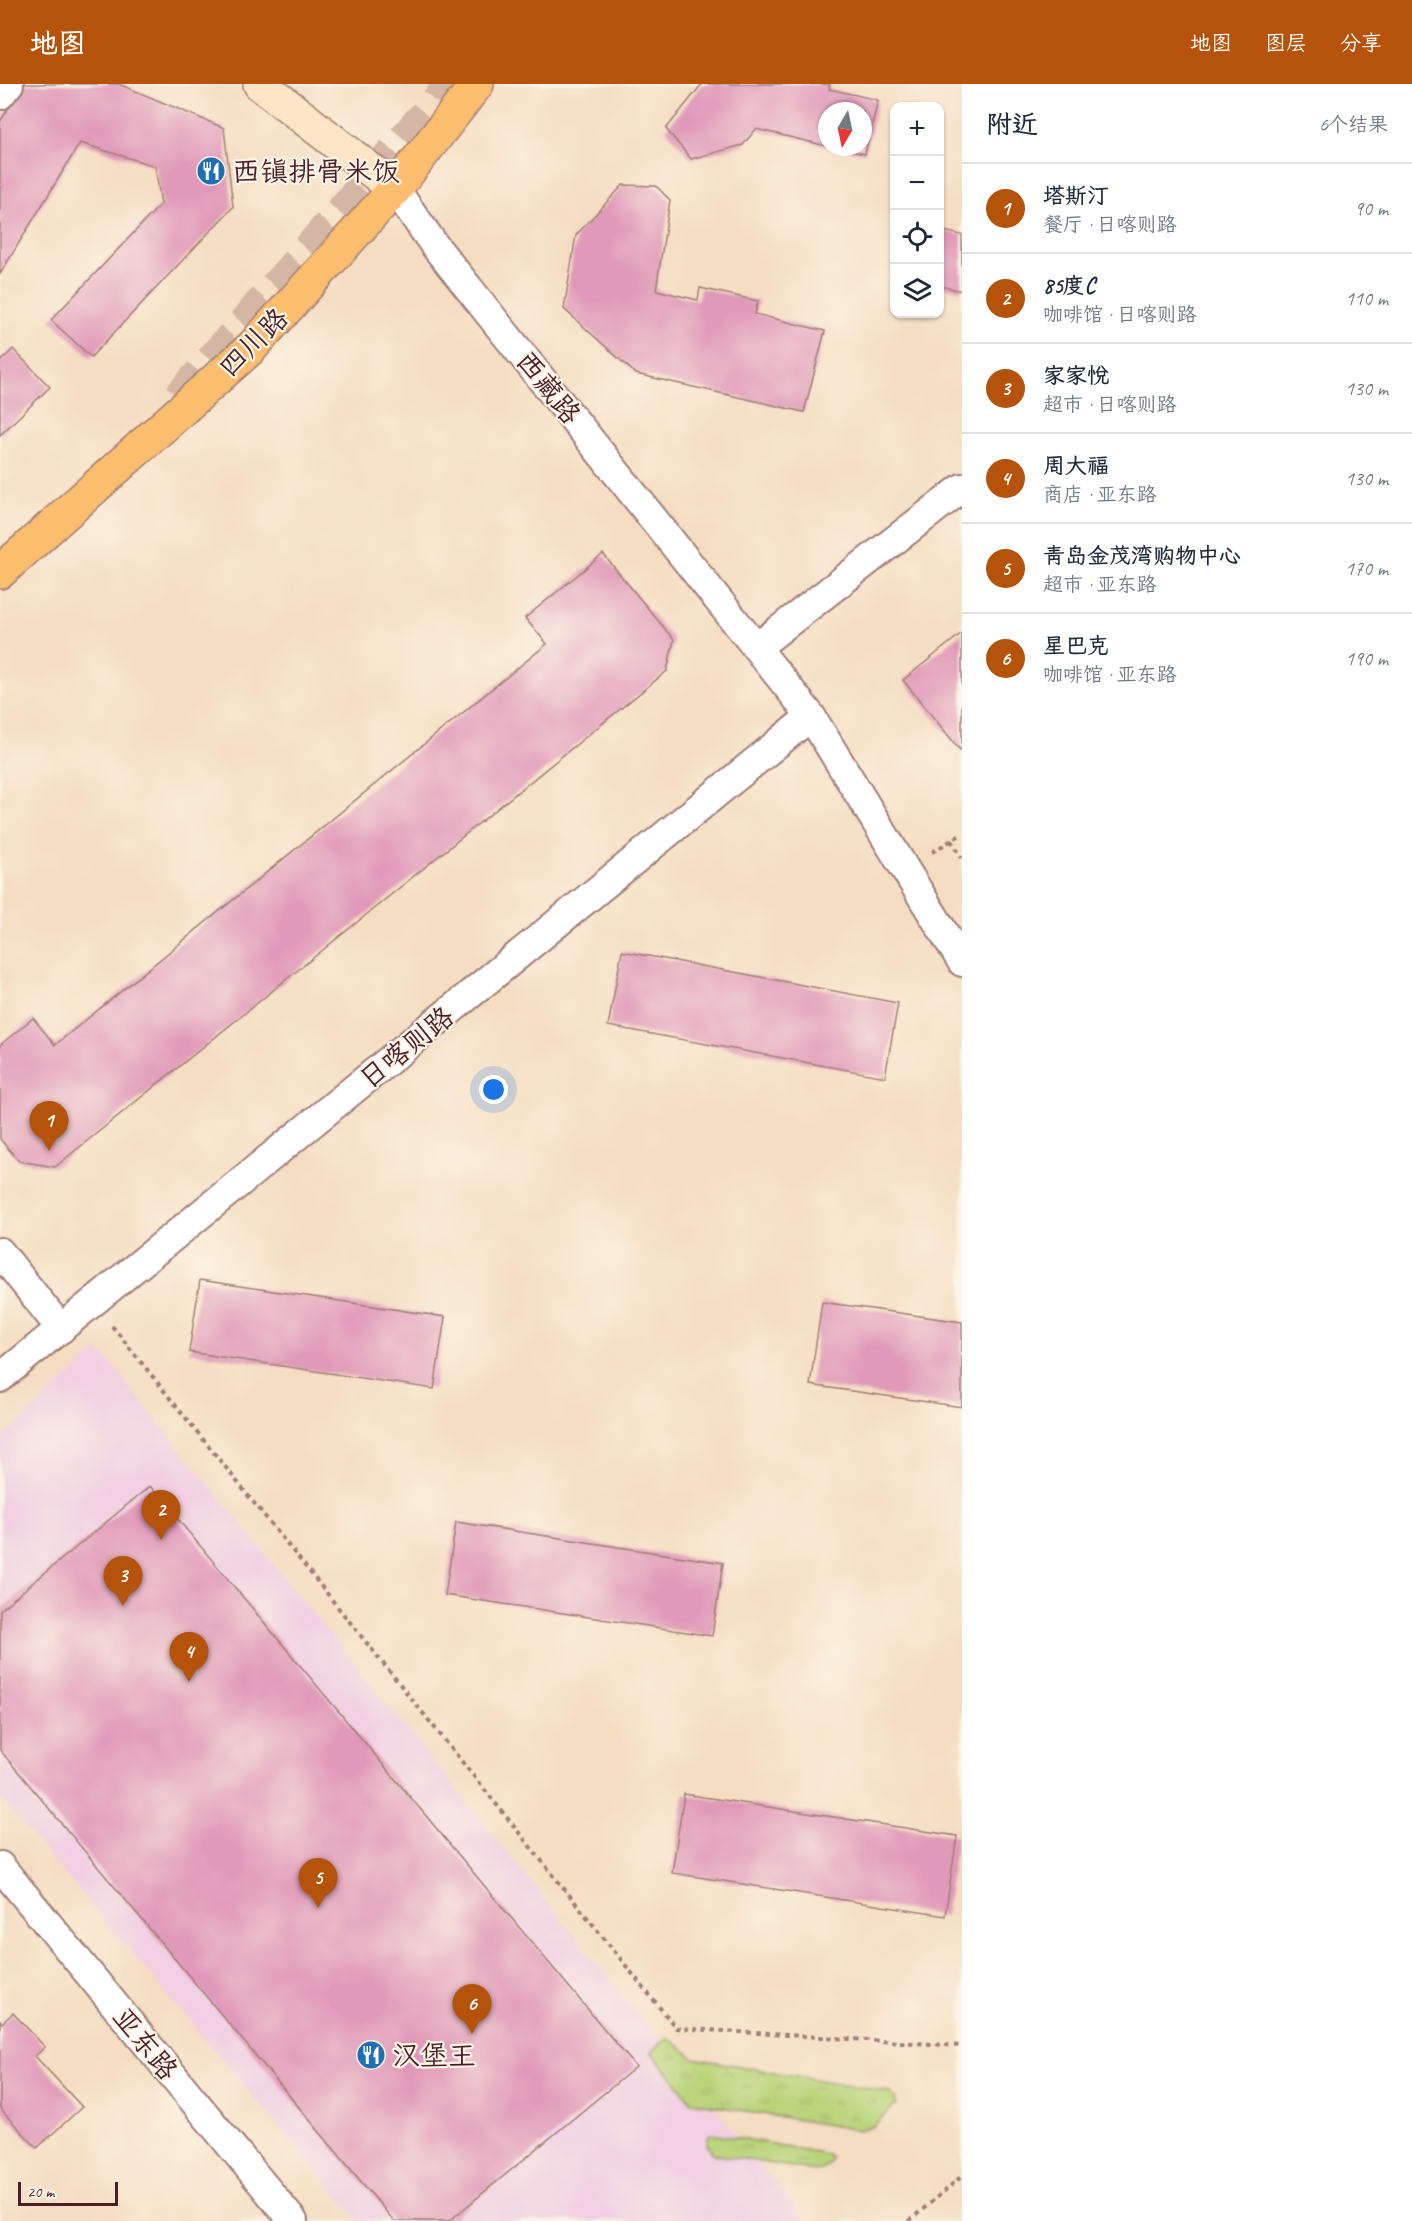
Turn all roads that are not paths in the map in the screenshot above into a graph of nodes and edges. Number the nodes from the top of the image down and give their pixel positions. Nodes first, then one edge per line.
1 (9, 84) edge
2 (260, 84) edge
3 (477, 84) edge
4 (0, 95) edge
5 (394, 189) junction
6 (962, 489) edge
7 (0, 572) edge
8 (757, 647) junction
9 (811, 716) junction
10 (962, 962) edge
11 (0, 1252) edge
12 (61, 1329) junction
13 (0, 1378) edge
14 (0, 1866) edge
15 (293, 2221) edge

1 - 4 street
2 - 5 street, 西藏路
3 - 5 main road, 四川路
5 - 7 main road, 四川路
5 - 8 street, 西藏路
6 - 8 street
8 - 9 street, 西藏路
9 - 10 street, 西藏路
9 - 12 street, 日喀则路
11 - 12 street
12 - 13 street, 日喀则路
14 - 15 street, 亚东路

